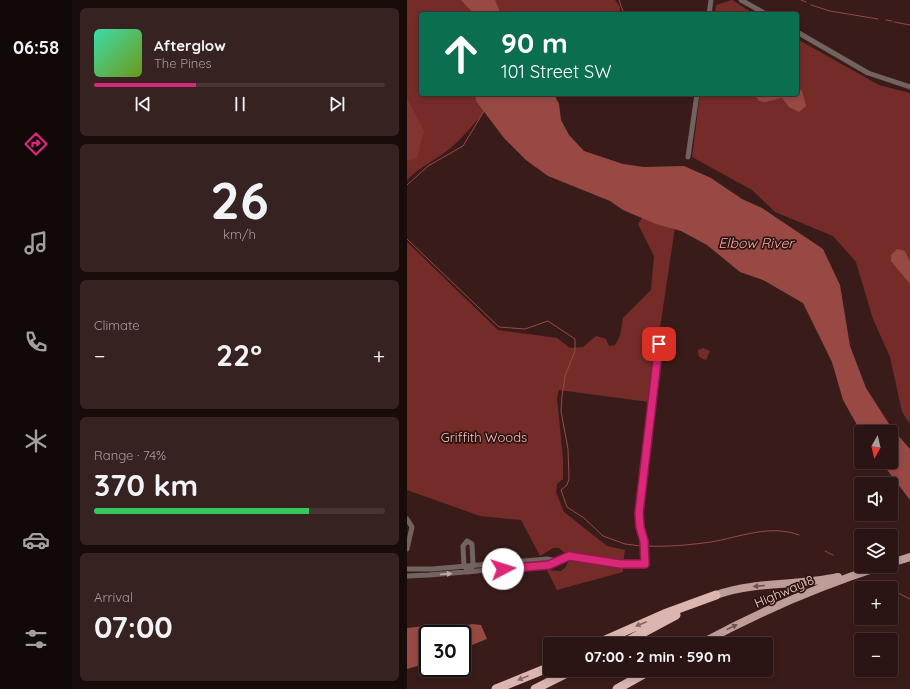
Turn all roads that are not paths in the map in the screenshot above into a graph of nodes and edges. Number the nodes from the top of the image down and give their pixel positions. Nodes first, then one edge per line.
1 (711, 0) edge
2 (741, 0) edge
3 (709, 12) edge
4 (763, 12) edge
5 (799, 33) edge
6 (910, 87) edge
7 (697, 96) edge
8 (688, 157) dead end
9 (659, 344) dead end
10 (407, 519) edge
11 (407, 549) edge
12 (910, 557) edge
13 (558, 561) junction
14 (898, 561) edge
15 (473, 565) junction
16 (464, 566) junction
17 (407, 569) edge
18 (469, 572) junction
19 (854, 573) edge
20 (861, 573) edge
21 (407, 576) edge
22 (716, 595) junction
23 (612, 637) edge
24 (635, 637) edge
25 (713, 637) edge
26 (543, 670) edge
27 (559, 677) edge
28 (639, 677) edge
29 (641, 677) edge
30 (496, 689) edge
31 (535, 689) edge
32 (617, 689) edge
33 (624, 689) edge

1 - 3 street
2 - 4 street
5 - 6 street
7 - 8 street
9 - 13 street
10 - 11 street
12 - 14 main road
13 - 15 street
13 - 18 street
15 - 16 street
15 - 16 street
15 - 18 street
16 - 17 street
16 - 18 street
21 -> 18 street
19 -> 22 main road, Highway 8
25 -> 20 main road, Highway 8
22 -> 23 highway
22 - 24 highway
26 -> 30 highway
27 - 31 highway
28 - 32 highway
29 - 33 highway

